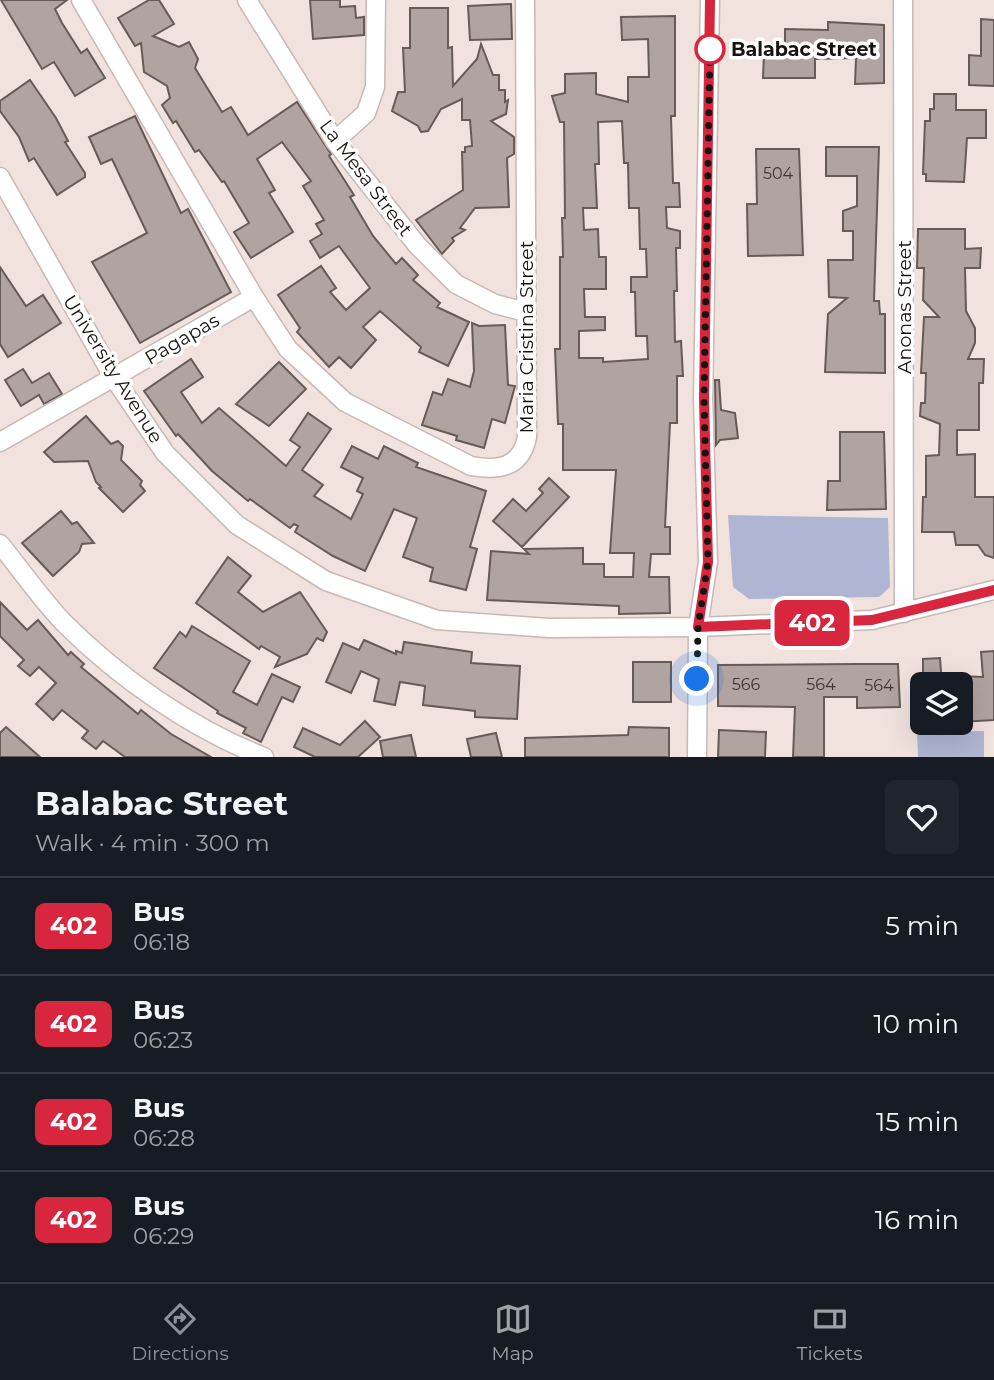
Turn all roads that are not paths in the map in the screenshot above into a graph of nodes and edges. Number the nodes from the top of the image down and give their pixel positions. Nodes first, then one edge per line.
1 (247, 0) edge
2 (376, 0) edge
3 (526, 0) edge
4 (710, 0) edge
5 (903, 0) edge
6 (88, 2) edge
7 (335, 141) junction
8 (0, 177) edge
9 (254, 297) junction
10 (526, 312) junction
11 (114, 377) junction
12 (0, 442) edge
13 (0, 544) edge
14 (994, 590) edge
15 (904, 613) junction
16 (698, 627) junction
17 (264, 757) edge
18 (697, 757) edge

1 - 7 street, La Mesa Street
2 - 7 street
3 - 10 street, Maria Cristina Street
4 - 16 street
5 - 15 street, Anonas Street
6 - 9 street, Maria Cristina Street
7 - 10 street, La Mesa Street
8 - 11 street, University Avenue
9 - 10 street, Maria Cristina Street
9 - 11 street, Pagapas
11 - 12 street, Pagapas
11 - 16 street, University Avenue
13 - 17 street
14 - 15 street, University Avenue
15 - 16 street, University Avenue
16 - 18 street

